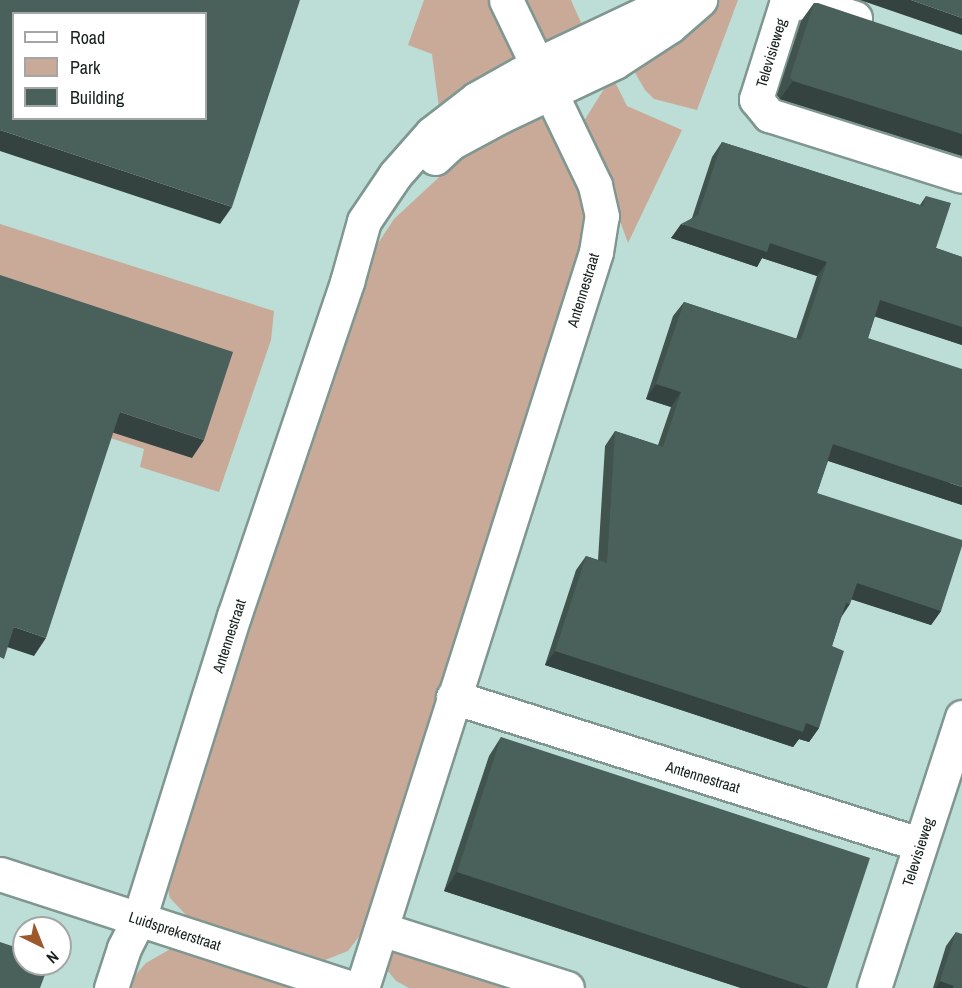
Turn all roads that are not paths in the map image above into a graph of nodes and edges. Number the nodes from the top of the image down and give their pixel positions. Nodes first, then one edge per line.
1 (506, 0) edge
2 (666, 0) edge
3 (700, 0) edge
4 (884, 28) edge
5 (545, 78) junction
6 (962, 176) edge
7 (453, 697) junction
8 (962, 717) edge
9 (920, 844) junction
10 (0, 874) edge
11 (139, 919) junction
12 (381, 929) junction
13 (111, 988) edge
14 (351, 988) edge
15 (362, 988) edge
16 (567, 988) edge
17 (874, 988) edge

1 - 5 street
2 - 5 street, Antennestraat
3 - 5 street, Antennestraat
4 - 6 street, Televisieweg
5 - 7 street, Antennestraat
5 - 11 street, Antennestraat
7 - 9 street, Antennestraat
7 - 12 street, Antennestraat
8 - 9 street, Televisieweg
9 - 17 street, Televisieweg
10 - 11 street, Luidsprekerstraat
11 - 13 street, Antennestraat
11 - 14 street, Luidsprekerstraat
12 - 15 street, Antennestraat
12 - 16 street

